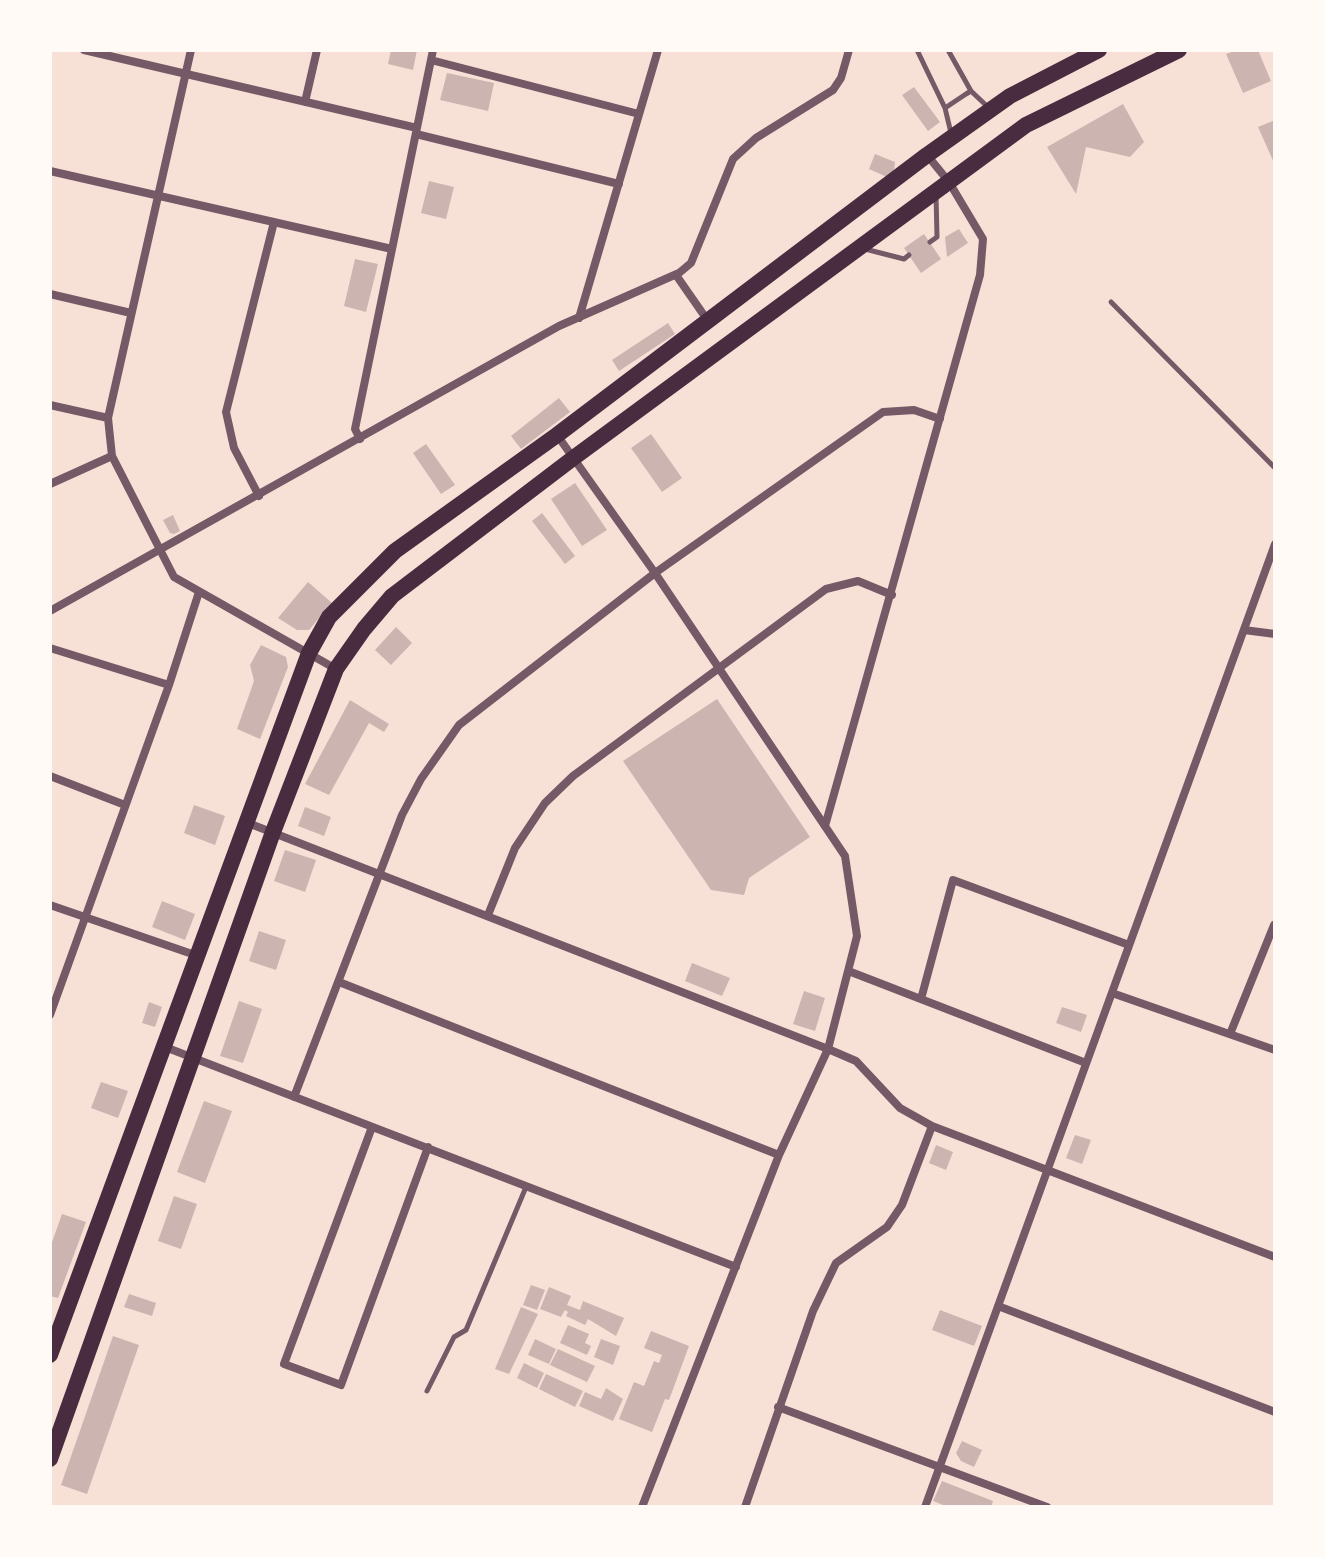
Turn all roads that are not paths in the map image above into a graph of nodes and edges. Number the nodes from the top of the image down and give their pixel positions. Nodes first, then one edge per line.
1 (84, 50) edge
2 (191, 50) edge
3 (317, 50) edge
4 (433, 50) edge
5 (658, 50) edge
6 (849, 50) edge
7 (917, 50) edge
8 (948, 50) edge
9 (1099, 50) edge
10 (1179, 50) edge
11 (431, 60) junction
12 (186, 72) junction
13 (971, 91) junction
14 (305, 102) junction
15 (945, 108) junction
16 (991, 110) junction
17 (639, 114) junction
18 (416, 131) junction
19 (952, 137) junction
20 (927, 155) junction
21 (50, 171) edge
22 (619, 184) junction
23 (942, 187) junction
24 (158, 196) junction
25 (274, 222) junction
26 (930, 242) dead end
27 (860, 248) junction
28 (392, 249) junction
29 (909, 255) dead end
30 (676, 275) junction
31 (50, 294) edge
32 (1111, 302) dead end
33 (131, 313) junction
34 (579, 318) junction
35 (709, 322) junction
36 (50, 405) edge
37 (108, 418) junction
38 (940, 419) junction
39 (557, 435) junction
40 (360, 439) junction
41 (112, 456) junction
42 (572, 459) junction
43 (1275, 468) edge
44 (50, 484) edge
45 (259, 496) junction
46 (1275, 544) edge
47 (160, 551) junction
48 (655, 573) junction
49 (199, 592) junction
50 (892, 595) junction
51 (50, 611) edge
52 (1244, 630) junction
53 (1275, 634) edge
54 (50, 648) edge
55 (309, 653) junction
56 (336, 669) junction
57 (720, 671) junction
58 (169, 685) junction
59 (50, 776) edge
60 (125, 805) junction
61 (248, 823) junction
62 (825, 826) junction
63 (273, 832) junction
64 (380, 873) junction
65 (50, 905) edge
66 (488, 915) junction
67 (83, 916) junction
68 (1274, 925) edge
69 (1129, 945) junction
70 (199, 956) junction
71 (851, 972) junction
72 (339, 982) junction
73 (1112, 993) junction
74 (921, 999) junction
75 (50, 1015) edge
76 (1230, 1034) junction
77 (165, 1047) junction
78 (828, 1049) junction
79 (1275, 1050) edge
80 (192, 1058) junction
81 (1086, 1063) junction
82 (294, 1097) junction
83 (932, 1126) junction
84 (372, 1127) junction
85 (428, 1147) junction
86 (779, 1155) junction
87 (1048, 1169) junction
88 (526, 1186) junction
89 (1275, 1257) edge
90 (736, 1267) junction
91 (998, 1306) junction
92 (50, 1355) edge
93 (427, 1391) dead end
94 (778, 1407) junction
95 (1275, 1412) edge
96 (50, 1459) edge
97 (939, 1467) junction
98 (642, 1507) edge
99 (745, 1507) edge
100 (925, 1507) edge
101 (1047, 1507) edge

1 - 12 street
2 - 12 street
3 - 14 street
4 - 11 street
5 - 17 street
6 - 30 street
7 - 15 lane
8 - 13 lane
9 - 16 main road
10 - 23 main road
11 - 17 street
11 - 18 street
12 - 14 street
12 - 24 street
13 - 15 lane
13 - 16 lane
14 - 18 street
15 - 19 lane
16 - 19 main road
17 - 22 street
18 - 22 street
18 - 28 street
19 - 20 main road
20 - 23 street
20 - 35 main road
21 - 24 street
22 - 34 street
23 - 26 lane
23 - 27 main road
23 - 38 street
24 - 25 street
24 - 33 street
25 - 28 street
25 - 45 street
27 - 29 lane
27 - 42 main road
28 - 40 street
30 - 34 street
30 - 35 street
31 - 33 street
32 - 43 lane
33 - 37 street
34 - 40 street
35 - 39 main road
36 - 37 street
37 - 41 street
38 - 48 street
38 - 50 street
39 - 42 street
39 - 55 main road
40 - 45 street
41 - 44 street
41 - 47 street
42 - 48 street
42 - 56 main road
45 - 47 street
46 - 52 street
47 - 49 street
47 - 51 street
48 - 57 street
48 - 64 street
49 - 55 street
49 - 58 street
50 - 57 street
50 - 62 street
52 - 53 street
52 - 69 street
54 - 58 street
55 - 56 street
55 - 61 main road
56 - 63 main road
57 - 62 street
57 - 66 street
58 - 60 street
59 - 60 street
60 - 67 street
61 - 63 street
61 - 70 main road
62 - 71 street
63 - 64 street
63 - 80 main road
64 - 66 street
64 - 72 street
65 - 67 street
66 - 78 street
67 - 70 street
67 - 75 street
68 - 76 street
69 - 73 street
69 - 74 street
70 - 77 main road
71 - 74 street
71 - 78 street
72 - 82 street
72 - 86 street
73 - 76 street
73 - 81 street
74 - 81 street
76 - 79 street
77 - 80 street
77 - 92 main road
78 - 83 street
78 - 86 street
80 - 82 street
80 - 96 main road
81 - 87 street
82 - 84 street
83 - 87 street
83 - 94 street
84 - 85 street
84 - 85 street
85 - 88 street
86 - 90 street
87 - 89 street
87 - 91 street
88 - 90 street
88 - 93 lane
90 - 98 street
91 - 95 street
91 - 97 street
94 - 97 street
94 - 99 street
97 - 100 street
97 - 101 street

